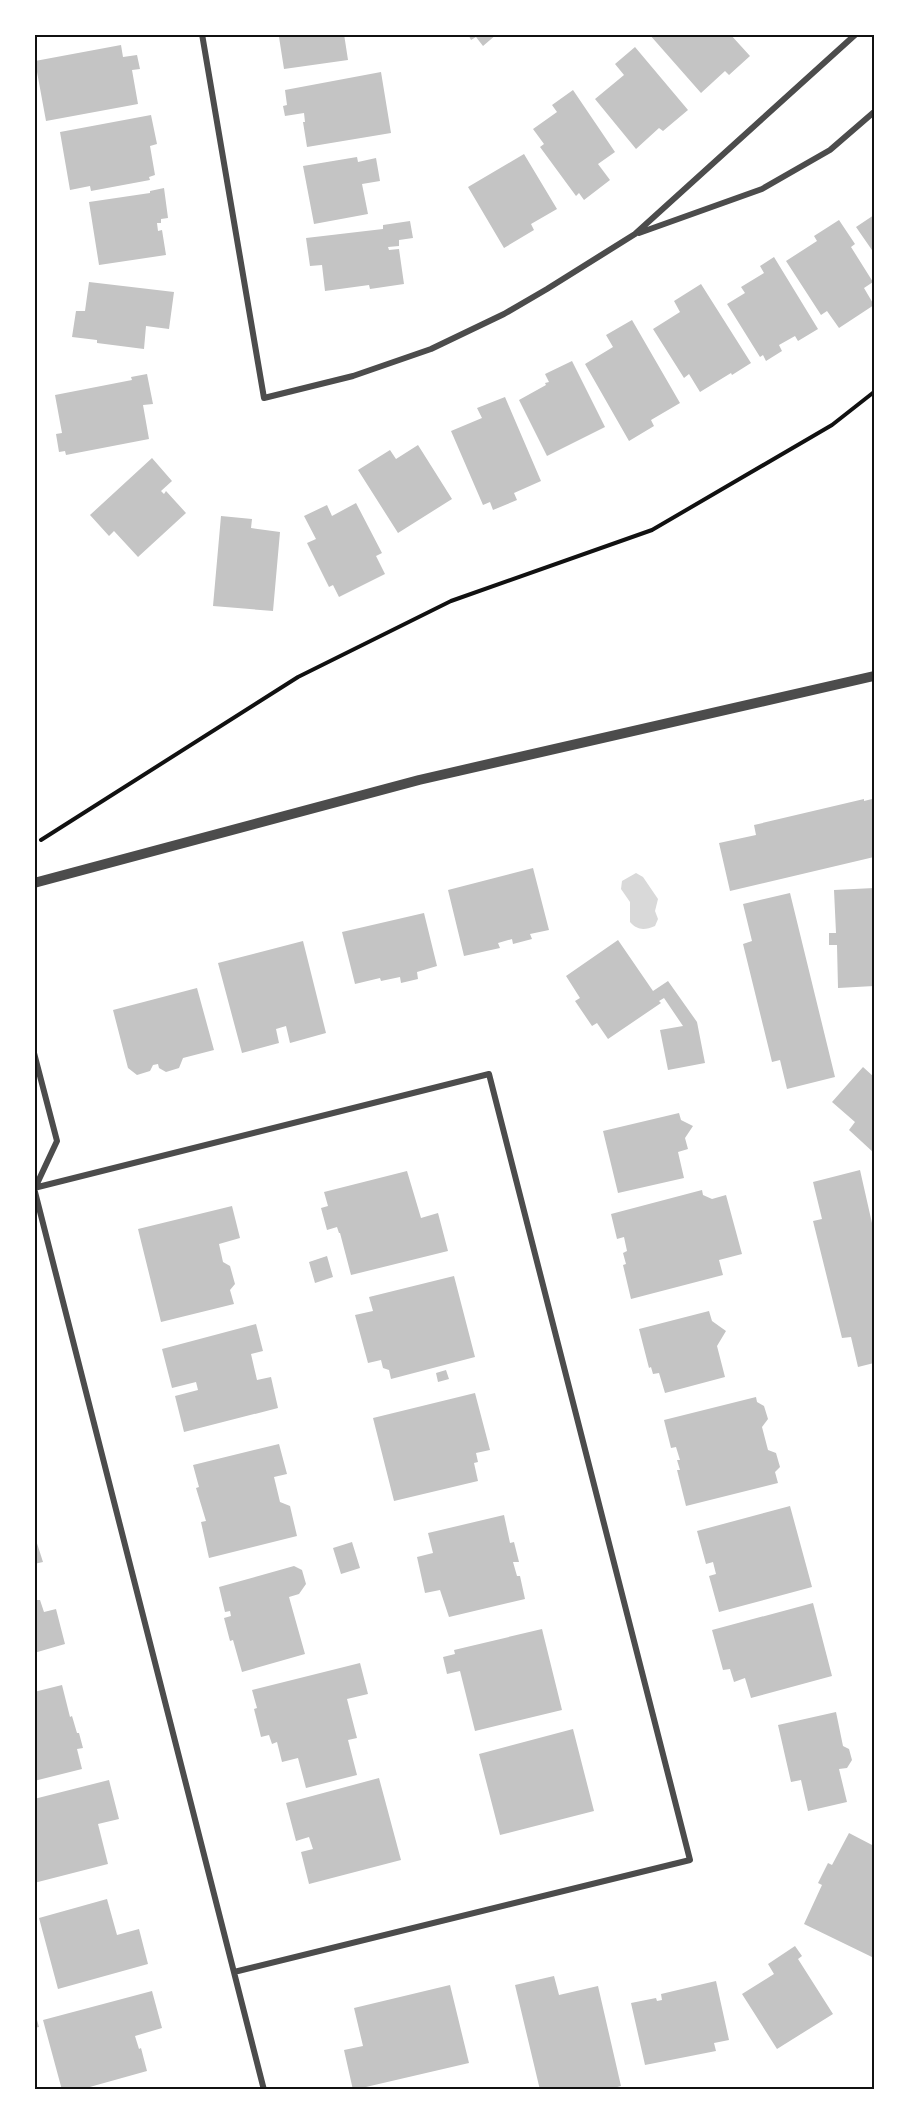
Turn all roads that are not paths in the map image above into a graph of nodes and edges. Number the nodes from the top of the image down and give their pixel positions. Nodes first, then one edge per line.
1 (202, 34) edge
2 (856, 34) edge
3 (874, 112) edge
4 (635, 234) junction
5 (874, 676) edge
6 (34, 883) edge
7 (34, 1053) edge
8 (34, 1188) edge
9 (234, 1971) junction
10 (264, 2090) edge

1 - 4 street
2 - 4 street
3 - 4 street
5 - 6 street
7 - 8 street
8 - 9 street
8 - 9 street
9 - 10 street

